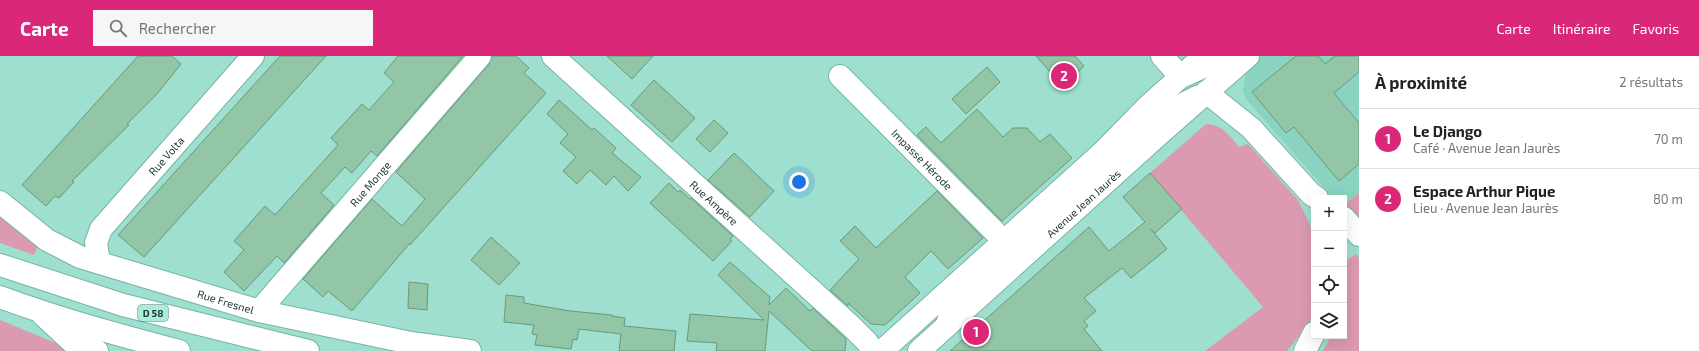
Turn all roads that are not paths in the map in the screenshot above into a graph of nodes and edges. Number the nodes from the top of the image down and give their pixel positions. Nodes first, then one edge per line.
1 (253, 56) edge
2 (480, 56) edge
3 (553, 56) edge
4 (1162, 56) edge
5 (1204, 56) edge
6 (1228, 56) edge
7 (1248, 56) edge
8 (840, 76) dead end
9 (1181, 77) junction
10 (1206, 92) junction
11 (1311, 197) edge
12 (0, 202) edge
13 (1347, 221) edge
14 (1359, 235) edge
15 (1004, 241) junction
16 (99, 262) junction
17 (0, 265) edge
18 (0, 298) edge
19 (258, 311) junction
20 (39, 312) junction
21 (1311, 339) edge
22 (97, 351) edge
23 (179, 351) edge
24 (308, 351) edge
25 (470, 351) edge
26 (873, 351) edge
27 (882, 351) edge
28 (919, 351) edge
29 (1305, 351) edge

1 - 16 main road, Rue Volta
2 - 19 main road, Rue Monge
3 - 26 main road, Rue Ampère
4 - 9 main road
5 - 9 main road
6 - 9 main road
7 - 10 main road, Avenue Jean Jaurès
8 - 15 main road, Impasse Hérode
9 - 10 main road
9 - 15 main road
10 - 11 main road
10 - 28 main road, Avenue Jean Jaurès
12 - 16 main road, Rue Fresnel
13 - 14 main road
15 - 27 main road
16 - 19 main road, Rue Fresnel
17 - 24 main road, D 58
18 - 20 main road
19 - 25 main road, Rue Fresnel
20 - 22 main road
20 - 23 main road
21 - 29 main road

